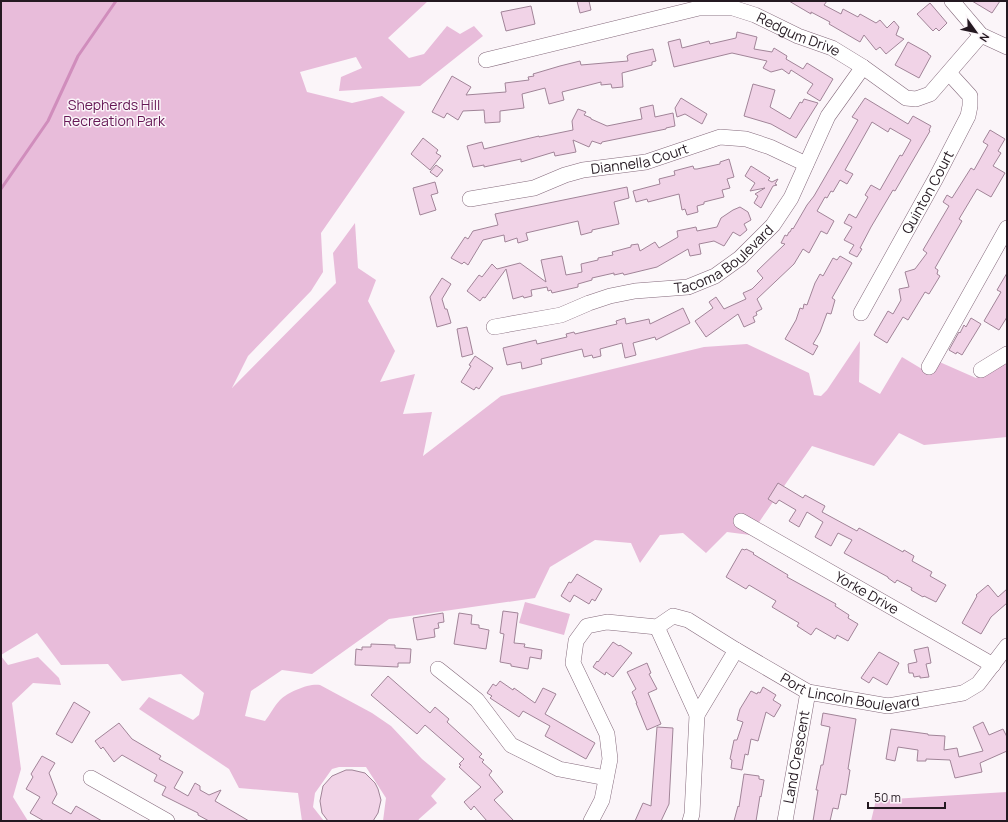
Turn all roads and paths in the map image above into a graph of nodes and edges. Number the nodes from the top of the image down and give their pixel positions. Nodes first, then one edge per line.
1 (952, 1) edge
2 (981, 35) junction
3 (1007, 47) edge
4 (486, 60) dead end
5 (863, 67) junction
6 (949, 73) junction
7 (806, 164) junction
8 (470, 199) dead end
9 (1007, 228) edge
10 (861, 313) dead end
11 (494, 327) dead end
12 (1007, 354) edge
13 (929, 367) dead end
14 (981, 370) dead end
15 (741, 521) dead end
16 (657, 627) junction
17 (1007, 646) edge
18 (736, 650) junction
19 (993, 665) junction
20 (438, 670) dead end
21 (808, 692) junction
22 (697, 715) junction
23 (91, 778) dead end
24 (606, 778) junction
25 (167, 821) edge
26 (591, 821) edge
27 (690, 821) edge
28 (784, 821) edge

1 - 2 street
2 - 3 street
2 - 6 street, Redgum Drive
4 - 5 street, Redgum Drive
5 - 6 street, Redgum Drive
5 - 7 street, Tacoma Boulevard
6 - 10 street, Quinton Court
7 - 8 street, Diannella Court
7 - 11 street, Tacoma Boulevard
9 - 13 street
12 - 14 street
15 - 19 street, Yorke Drive
16 - 18 street, Port Lincoln Boulevard
16 - 22 street
16 - 24 street
17 - 19 street, Port Lincoln Boulevard
18 - 21 street, Port Lincoln Boulevard
18 - 22 street
19 - 21 street, Port Lincoln Boulevard
20 - 24 street
21 - 28 street, Land Crescent
22 - 27 street
23 - 25 street
24 - 26 street

